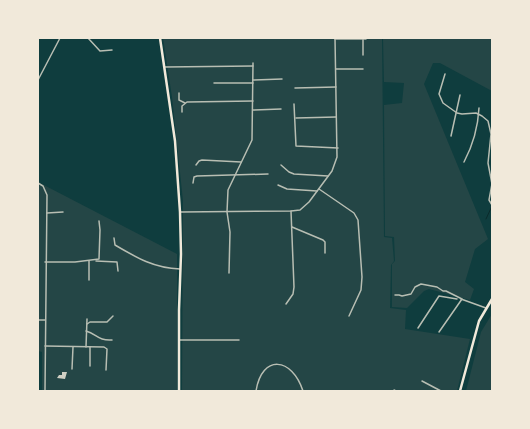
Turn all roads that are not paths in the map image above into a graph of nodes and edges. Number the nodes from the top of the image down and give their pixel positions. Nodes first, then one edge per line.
1 (60, 38) edge
2 (88, 38) edge
3 (160, 38) edge
4 (335, 38) edge
5 (364, 39) edge
6 (112, 50) dead end
7 (364, 55) dead end
8 (164, 67) junction
9 (336, 69) junction
10 (363, 69) dead end
11 (445, 74) dead end
12 (282, 79) dead end
13 (38, 80) edge
14 (253, 81) junction
15 (214, 83) dead end
16 (336, 87) junction
17 (295, 88) dead end
18 (179, 93) dead end
19 (460, 95) dead end
20 (253, 101) junction
21 (185, 103) junction
22 (294, 104) dead end
23 (479, 108) dead end
24 (281, 109) dead end
25 (253, 110) junction
26 (182, 112) dead end
27 (458, 113) junction
28 (479, 114) junction
29 (336, 117) junction
30 (295, 118) junction
31 (451, 136) dead end
32 (338, 148) junction
33 (241, 162) junction
34 (464, 162) dead end
35 (196, 165) dead end
36 (281, 165) dead end
37 (268, 174) dead end
38 (235, 176) junction
39 (328, 176) junction
40 (38, 183) edge
41 (193, 183) dead end
42 (278, 185) dead end
43 (319, 188) junction
44 (317, 191) junction
45 (492, 205) edge
46 (292, 211) junction
47 (63, 212) dead end
48 (180, 212) junction
49 (227, 212) junction
50 (47, 213) junction
51 (99, 221) dead end
52 (292, 227) junction
53 (114, 238) dead end
54 (325, 252) dead end
55 (89, 261) junction
56 (96, 261) junction
57 (46, 262) junction
58 (180, 269) junction
59 (118, 271) dead end
60 (229, 273) dead end
61 (89, 280) dead end
62 (395, 295) dead end
63 (492, 299) edge
64 (462, 300) junction
65 (286, 304) dead end
66 (486, 308) junction
67 (113, 316) dead end
68 (349, 316) dead end
69 (87, 319) dead end
70 (38, 320) edge
71 (45, 320) junction
72 (87, 324) junction
73 (418, 328) dead end
74 (86, 331) junction
75 (439, 332) dead end
76 (112, 340) dead end
77 (179, 340) junction
78 (239, 340) dead end
79 (45, 346) junction
80 (72, 347) junction
81 (86, 347) junction
82 (90, 347) junction
83 (90, 366) dead end
84 (72, 369) dead end
85 (106, 370) dead end
86 (422, 381) dead end
87 (44, 391) edge
88 (179, 391) edge
89 (256, 391) edge
90 (303, 391) edge
91 (441, 391) edge
92 (460, 391) edge

1 - 13 street
2 - 6 street
3 - 8 main road
4 - 5 street
4 - 9 street
5 - 7 street
8 - 14 street
8 - 48 main road
9 - 10 street
9 - 16 street
11 - 27 street
12 - 14 street
14 - 15 street
14 - 20 street
16 - 17 street
16 - 29 street
18 - 21 street
19 - 27 street
20 - 21 street
20 - 25 street
21 - 26 street
22 - 30 street
23 - 28 street
24 - 25 street
25 - 33 street
27 - 28 street
27 - 31 street
28 - 34 street
28 - 45 street
29 - 30 street
29 - 32 street
30 - 32 street
32 - 39 street
33 - 35 street
33 - 38 street
36 - 39 street
37 - 38 street
38 - 41 street
38 - 49 street
39 - 43 street
40 - 50 street
42 - 44 street
43 - 44 street
43 - 68 street
44 - 46 street
46 - 49 street
46 - 52 street
47 - 50 street
48 - 49 street
48 - 58 main road
49 - 60 street
50 - 57 street
51 - 56 street
52 - 54 street
52 - 65 street
53 - 58 street
55 - 56 street
55 - 57 street
55 - 61 street
56 - 59 street
57 - 71 street
58 - 77 main road
62 - 64 street
63 - 66 main road
64 - 66 street
64 - 73 street
64 - 75 street
66 - 92 main road
67 - 72 street
69 - 72 street
70 - 71 street
71 - 79 street
72 - 74 street
74 - 76 street
74 - 81 street
77 - 78 street
77 - 88 main road
79 - 80 street
79 - 87 street
80 - 81 street
80 - 84 street
81 - 82 street
82 - 83 street
82 - 85 street
86 - 91 street
89 - 90 street

